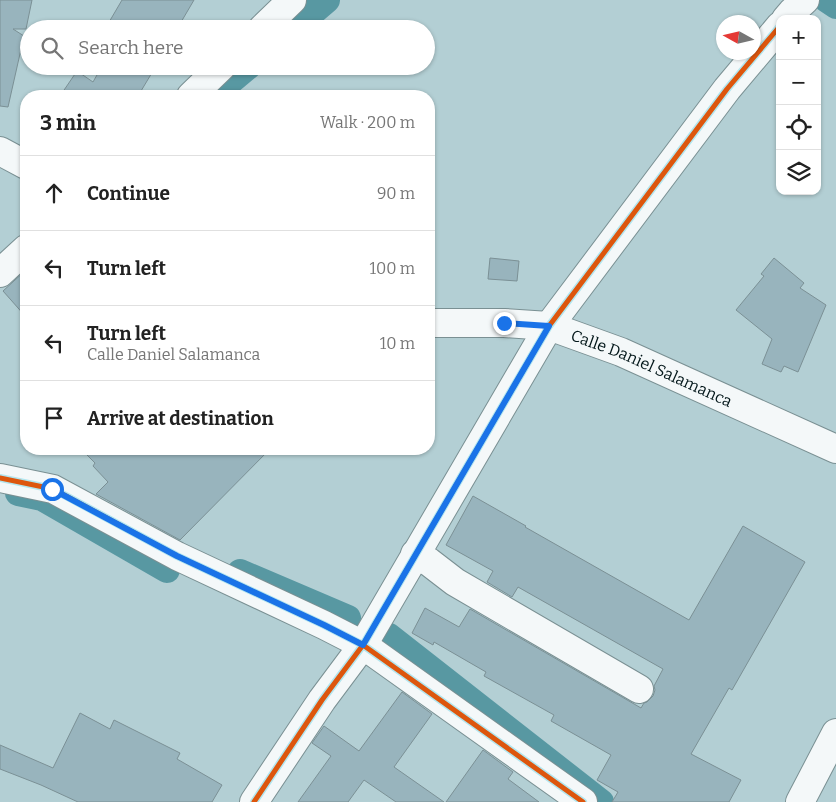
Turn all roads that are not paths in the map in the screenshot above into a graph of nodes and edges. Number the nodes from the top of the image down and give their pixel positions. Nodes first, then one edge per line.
1 (292, 0) edge
2 (805, 0) edge
3 (790, 15) edge
4 (271, 20) edge
5 (776, 31) edge
6 (213, 75) edge
7 (197, 90) edge
8 (0, 151) edge
9 (20, 162) edge
10 (20, 255) edge
11 (0, 273) edge
12 (435, 322) edge
13 (549, 326) junction
14 (836, 449) edge
15 (0, 478) edge
16 (415, 554) junction
17 (363, 645) junction
18 (639, 689) dead end
19 (836, 733) edge
20 (254, 802) edge
21 (583, 802) edge
22 (800, 802) edge

1 - 4 street
2 - 3 street
5 - 13 street
6 - 7 street
8 - 9 street
10 - 11 street
12 - 13 street, Calle Daniel Salamanca
13 - 14 street, Calle Daniel Salamanca
13 - 16 street
15 - 17 street
16 - 17 street
16 - 18 street
17 - 20 street
17 - 21 street
19 - 22 street

